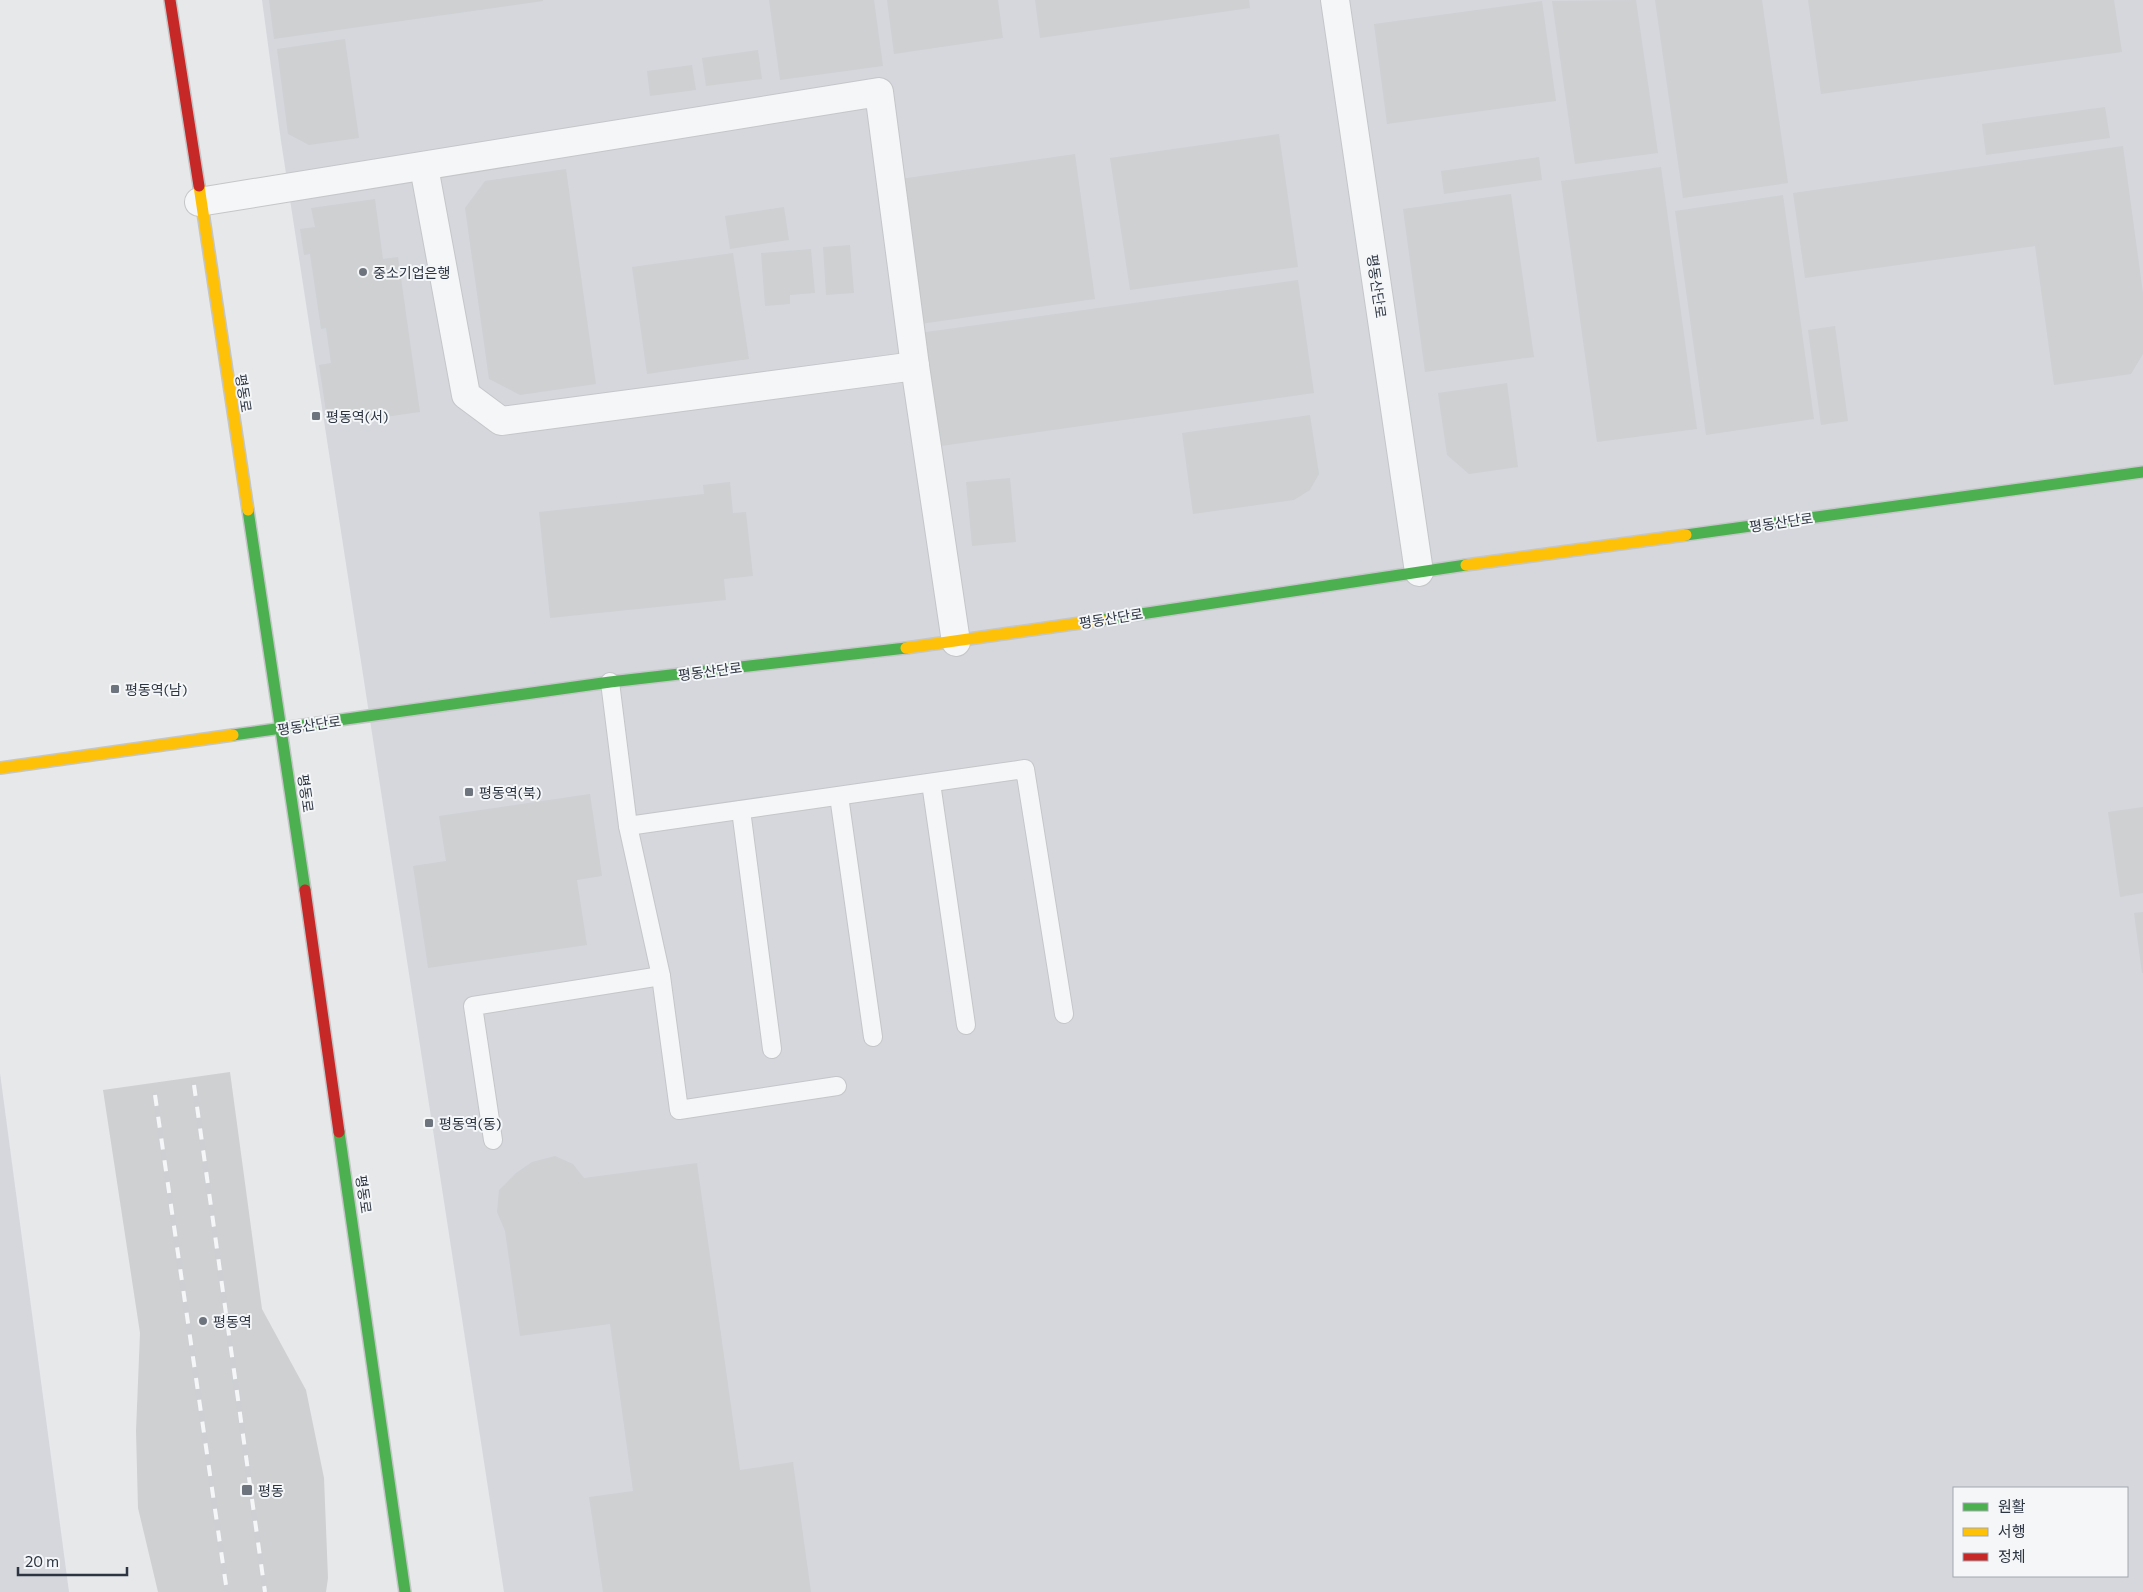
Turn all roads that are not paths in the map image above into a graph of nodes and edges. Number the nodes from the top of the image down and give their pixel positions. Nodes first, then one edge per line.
1 (170, 0) edge
2 (1335, 0) edge
3 (424, 167) junction
4 (199, 202) junction
5 (915, 366) junction
6 (2143, 472) edge
7 (1420, 572) junction
8 (956, 642) junction
9 (610, 682) junction
10 (282, 729) junction
11 (0, 768) edge
12 (931, 783) junction
13 (839, 796) junction
14 (741, 810) junction
15 (628, 826) junction
16 (661, 976) junction
17 (1064, 1014) dead end
18 (966, 1025) dead end
19 (873, 1037) dead end
20 (772, 1049) dead end
21 (837, 1086) dead end
22 (493, 1140) dead end
23 (405, 1592) edge

1 - 4 street, 평동로
2 - 7 street, 평동산단로
3 - 4 street
3 - 5 street
3 - 5 street
4 - 10 street, 평동로
5 - 8 street
6 - 7 street, 평동산단로
7 - 8 street, 평동산단로
8 - 9 street, 평동산단로
9 - 10 street, 평동산단로
9 - 15 lane
10 - 11 street, 평동산단로
10 - 23 street, 평동로
12 - 13 lane
12 - 17 lane
12 - 18 lane
13 - 14 lane
13 - 19 lane
14 - 15 lane
14 - 20 lane
15 - 16 lane
16 - 21 lane
16 - 22 lane

